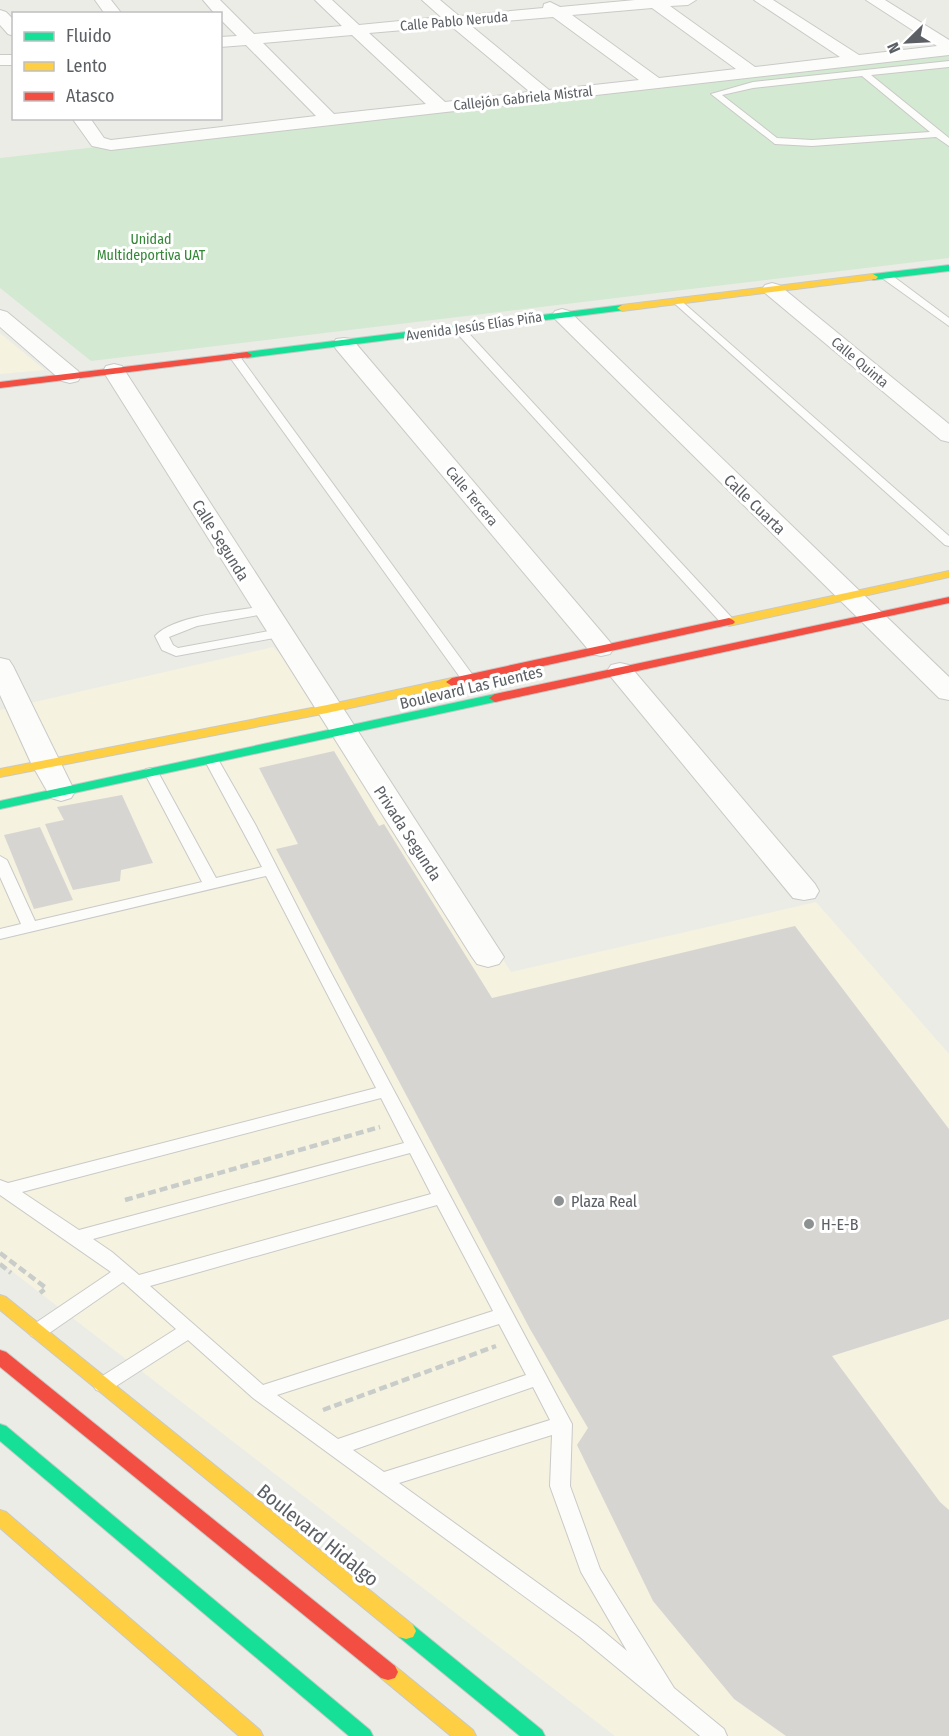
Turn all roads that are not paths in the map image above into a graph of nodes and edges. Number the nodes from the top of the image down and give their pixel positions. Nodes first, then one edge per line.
1 (103, 0) edge
2 (211, 0) edge
3 (323, 0) edge
4 (430, 0) edge
5 (541, 0) edge
6 (688, 0) edge
7 (762, 0) edge
8 (874, 0) edge
9 (653, 2) edge
10 (112, 12) edge
11 (556, 12) junction
12 (0, 15) edge
13 (455, 21) junction
14 (12, 29) edge
15 (355, 30) junction
16 (249, 39) junction
17 (222, 42) edge
18 (949, 49) edge
19 (949, 64) edge
20 (861, 67) junction
21 (751, 72) junction
22 (656, 84) junction
23 (544, 96) junction
24 (440, 107) junction
25 (82, 120) edge
26 (206, 120) edge
27 (329, 120) junction
28 (216, 133) junction
29 (938, 134) junction
30 (949, 143) edge
31 (949, 268) edge
32 (886, 276) junction
33 (772, 289) junction
34 (678, 301) junction
35 (0, 315) edge
36 (562, 315) junction
37 (949, 323) edge
38 (458, 328) junction
39 (344, 344) junction
40 (234, 356) junction
41 (114, 371) junction
42 (70, 376) junction
43 (0, 385) edge
44 (949, 435) edge
45 (949, 542) edge
46 (949, 574) edge
47 (848, 595) junction
48 (949, 600) edge
49 (265, 610) junction
50 (872, 617) junction
51 (728, 622) junction
52 (280, 633) junction
53 (601, 648) junction
54 (0, 666) edge
55 (620, 671) junction
56 (467, 677) junction
57 (949, 692) edge
58 (327, 709) junction
59 (343, 733) junction
60 (212, 761) junction
61 (45, 764) junction
62 (151, 772) junction
63 (0, 773) edge
64 (61, 792) junction
65 (0, 805) edge
66 (0, 860) edge
67 (271, 870) junction
68 (211, 884) junction
69 (804, 891) dead end
70 (30, 926) junction
71 (0, 933) edge
72 (488, 957) dead end
73 (386, 1091) junction
74 (415, 1146) junction
75 (3, 1188) edge
76 (442, 1197) junction
77 (76, 1237) junction
78 (130, 1278) junction
79 (0, 1301) edge
80 (504, 1315) junction
81 (38, 1330) junction
82 (189, 1330) junction
83 (0, 1357) edge
84 (0, 1378) edge
85 (538, 1378) junction
86 (39, 1381) junction
87 (104, 1385) junction
88 (260, 1393) junction
89 (562, 1424) junction
90 (0, 1431) edge
91 (335, 1448) junction
92 (381, 1481) junction
93 (0, 1517) edge
94 (666, 1695) junction
95 (254, 1736) edge
96 (363, 1736) edge
97 (466, 1736) edge
98 (535, 1736) edge
99 (716, 1736) edge

1 - 10 street
2 - 16 street
3 - 15 street
4 - 13 street
5 - 11 street
6 - 9 street, Calle Pablo Neruda
7 - 20 street
8 - 18 street
9 - 11 street, Calle Pablo Neruda
9 - 21 street
11 - 13 street, Calle Pablo Neruda
11 - 22 street
12 - 14 street
13 - 15 street, Calle Pablo Neruda
13 - 23 street
15 - 16 street, Calle Pablo Neruda
15 - 24 street
16 - 17 street, Calle Pablo Neruda
16 - 27 street
18 - 20 street, Callejón Gabriela Mistral
19 - 20 lane
20 - 21 street, Callejón Gabriela Mistral
20 - 29 lane
20 - 29 lane
21 - 22 street, Callejón Gabriela Mistral
22 - 23 street, Callejón Gabriela Mistral
23 - 24 street, Callejón Gabriela Mistral
24 - 27 street, Callejón Gabriela Mistral
25 - 28 street, Callejón Gabriela Mistral
26 - 28 street
27 - 28 street, Callejón Gabriela Mistral
29 - 30 lane
31 - 32 street, Avenida Jesús Elías Piña
32 - 33 street, Avenida Jesús Elías Piña
32 - 37 lane
33 - 34 street, Avenida Jesús Elías Piña
33 - 44 street, Calle Quinta
34 - 36 street, Avenida Jesús Elías Piña
34 - 45 lane
35 - 42 street
36 - 38 street, Avenida Jesús Elías Piña
36 - 47 street, Calle Cuarta
38 - 39 street, Avenida Jesús Elías Piña
38 - 51 lane
39 - 40 street, Avenida Jesús Elías Piña
39 - 53 street, Calle Tercera
40 - 41 street, Avenida Jesús Elías Piña
40 - 56 lane
41 - 42 street, Avenida Jesús Elías Piña
41 - 49 street, Calle Segunda
42 - 43 street, Avenida Jesús Elías Piña
46 - 47 street, Boulevard Las Fuentes
47 - 50 street, Calle Cuarta
47 - 51 street, Boulevard Las Fuentes
48 - 50 street, Boulevard Las Fuentes
49 - 52 street, Calle Segunda
49 - 52 lane
50 - 55 street, Boulevard Las Fuentes
50 - 57 street, Calle Cuarta
51 - 53 street, Boulevard Las Fuentes
52 - 58 street, Calle Segunda
53 - 56 street, Boulevard Las Fuentes
54 - 61 street
55 - 59 street, Boulevard Las Fuentes
55 - 69 street
56 - 58 street, Boulevard Las Fuentes
58 - 59 street, Privada Segunda
58 - 61 street, Boulevard Las Fuentes
59 - 60 street, Boulevard Las Fuentes
59 - 72 street, Privada Segunda
60 - 62 street, Boulevard Las Fuentes
60 - 67 lane
61 - 63 street, Boulevard Las Fuentes
61 - 64 street
62 - 64 street, Boulevard Las Fuentes
62 - 68 lane
64 - 65 street, Boulevard Las Fuentes
66 - 70 lane
67 - 68 lane
67 - 73 lane
68 - 70 lane
70 - 71 lane
73 - 74 lane
73 - 75 lane
74 - 76 lane
74 - 77 lane
75 - 77 lane
76 - 78 lane
76 - 80 lane
77 - 78 lane
78 - 81 lane
78 - 82 lane
79 - 81 street, Boulevard Hidalgo
80 - 85 lane
80 - 88 lane
81 - 87 street, Boulevard Hidalgo
82 - 87 lane
82 - 88 lane
83 - 86 street
84 - 86 street
85 - 89 lane
85 - 91 lane
86 - 97 street
87 - 98 street, Boulevard Hidalgo
88 - 91 lane
89 - 92 lane
89 - 94 lane
90 - 96 street
91 - 92 lane
92 - 94 lane
93 - 95 street
94 - 99 lane

